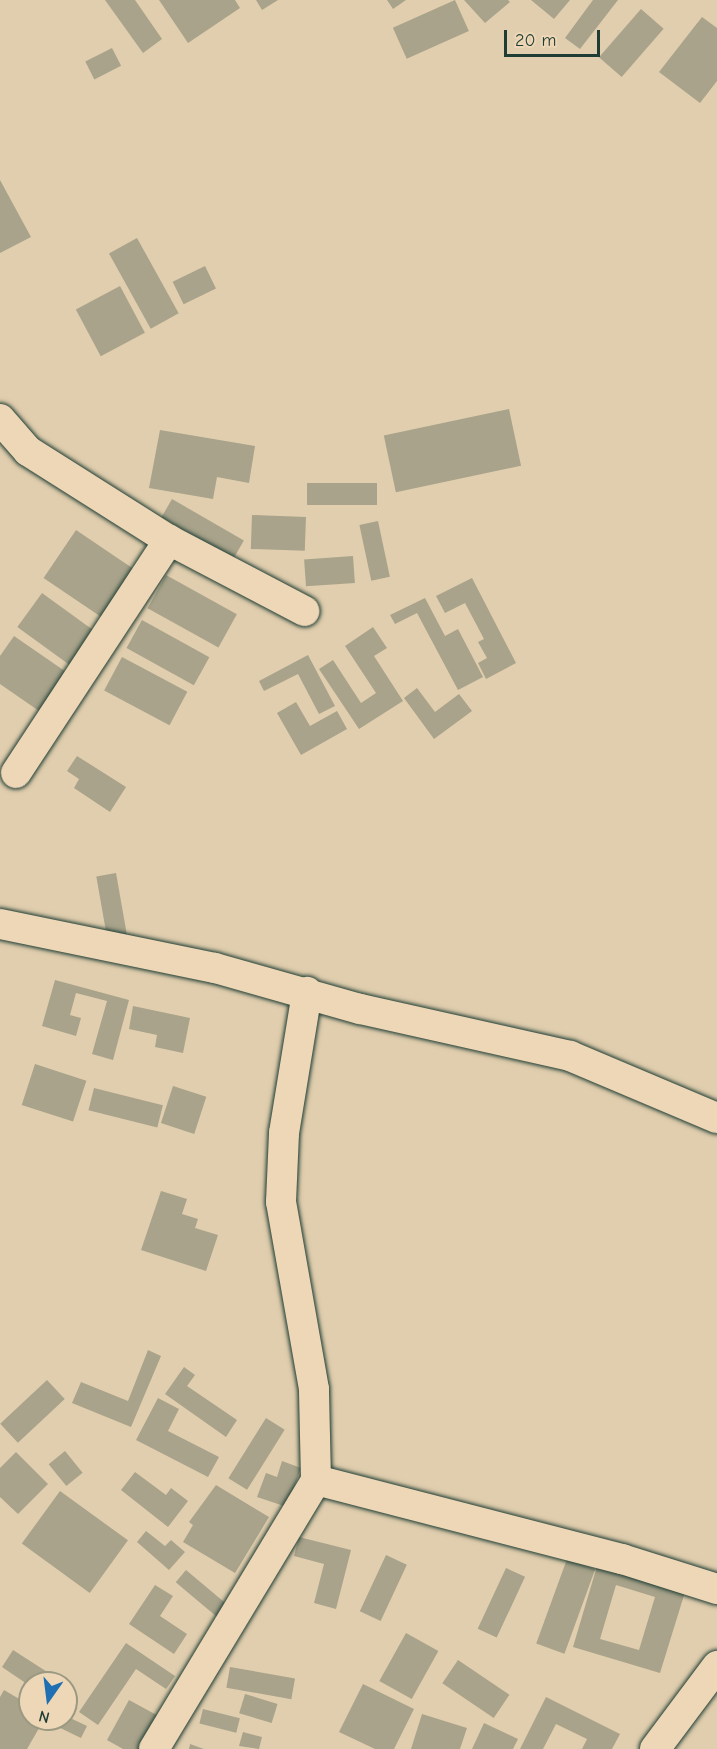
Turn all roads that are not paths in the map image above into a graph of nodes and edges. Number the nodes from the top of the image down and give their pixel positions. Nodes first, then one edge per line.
1 (0, 419) edge
2 (169, 540) junction
3 (304, 611) dead end
4 (16, 773) dead end
5 (0, 924) edge
6 (307, 992) junction
7 (717, 1118) edge
8 (316, 1480) junction
9 (717, 1589) edge
10 (717, 1666) edge
11 (154, 1749) edge
12 (655, 1749) edge

1 - 2 street
2 - 3 street
2 - 4 street
5 - 6 street
6 - 7 street
6 - 8 street
8 - 9 street
8 - 11 street
10 - 12 street

